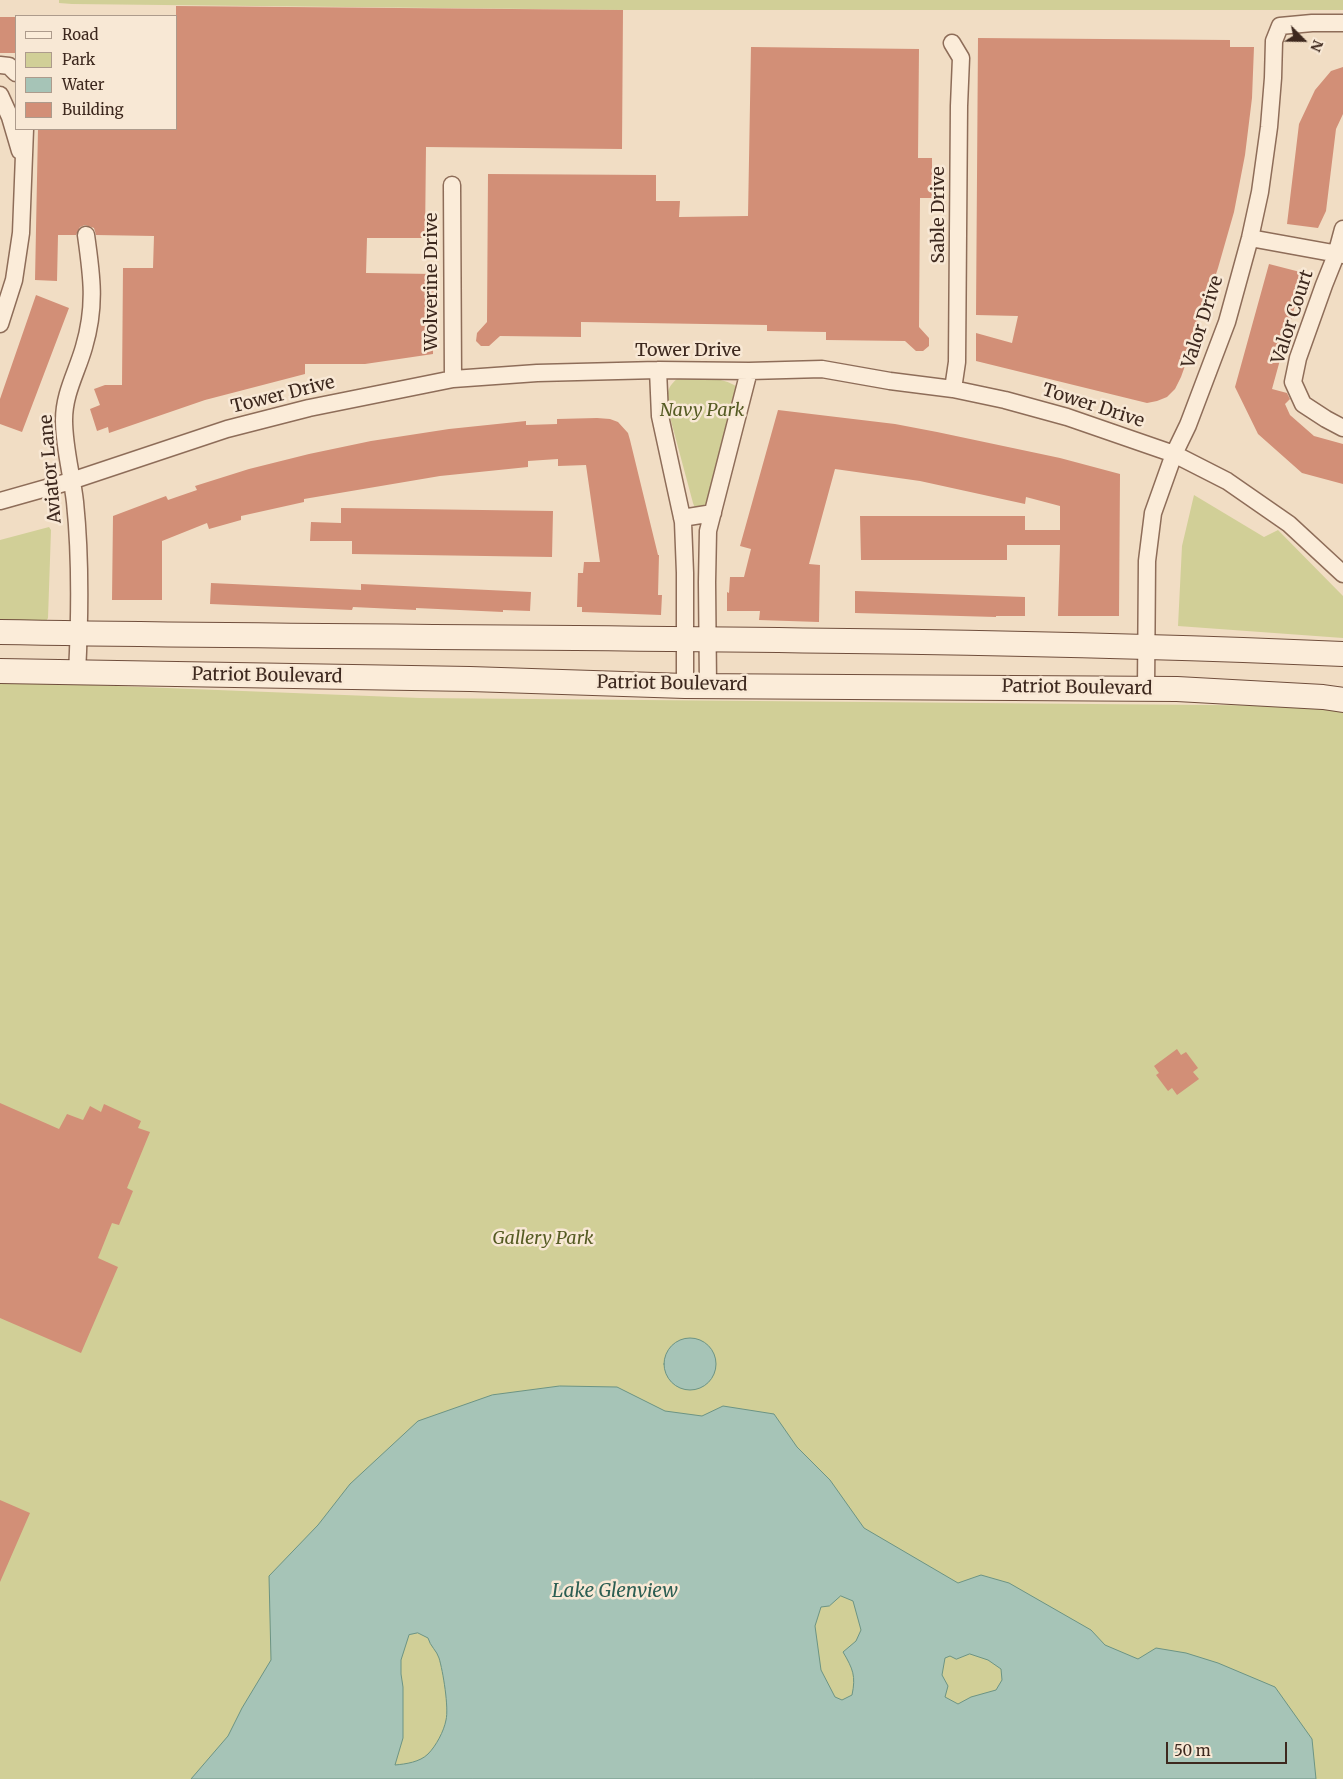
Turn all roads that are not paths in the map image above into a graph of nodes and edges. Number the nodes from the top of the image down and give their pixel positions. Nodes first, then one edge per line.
1 (1343, 23) edge
2 (952, 43) dead end
3 (0, 65) edge
4 (15, 72) edge
5 (0, 95) edge
6 (25, 130) edge
7 (23, 160) junction
8 (452, 185) dead end
9 (1343, 229) edge
10 (86, 235) dead end
11 (1250, 238) junction
12 (1340, 255) edge
13 (0, 324) edge
14 (658, 370) junction
15 (749, 371) junction
16 (453, 379) junction
17 (953, 389) junction
18 (1343, 428) edge
19 (1174, 454) junction
20 (71, 481) junction
21 (0, 501) edge
22 (713, 513) junction
23 (682, 518) junction
24 (1343, 574) edge
25 (0, 632) edge
26 (79, 634) junction
27 (696, 639) junction
28 (1147, 646) junction
29 (1343, 654) edge
30 (0, 671) edge
31 (77, 673) junction
32 (697, 686) junction
33 (1146, 689) junction
34 (1343, 700) edge

1 - 11 street, Valor Drive
2 - 17 street, Sable Drive
3 - 4 street
5 - 7 street
6 - 7 street
7 - 13 street
8 - 16 street, Wolverine Drive
9 - 12 street, Valor Court
10 - 20 street, Aviator Lane
11 - 12 street, Valor Court
11 - 19 street, Valor Drive
12 - 18 street, Valor Court
14 - 15 street, Tower Drive
14 - 16 street, Tower Drive
14 - 23 street
15 - 17 street, Tower Drive
15 - 22 street
16 - 20 street, Tower Drive
17 - 19 street, Tower Drive
19 - 24 street, Tower Drive
19 - 28 street, Valor Drive
20 - 21 street, Tower Drive
20 - 26 street, Aviator Lane
22 - 23 street
22 - 27 street
23 - 27 street
25 - 26 main road
26 - 27 main road
26 - 31 street, Aviator Lane
27 - 28 main road
27 - 32 street
27 - 32 street
28 - 29 main road
28 - 33 street, Valor Drive
30 - 31 main road, Patriot Boulevard
31 - 32 main road, Patriot Boulevard
32 - 33 main road, Patriot Boulevard
33 - 34 main road, Patriot Boulevard

